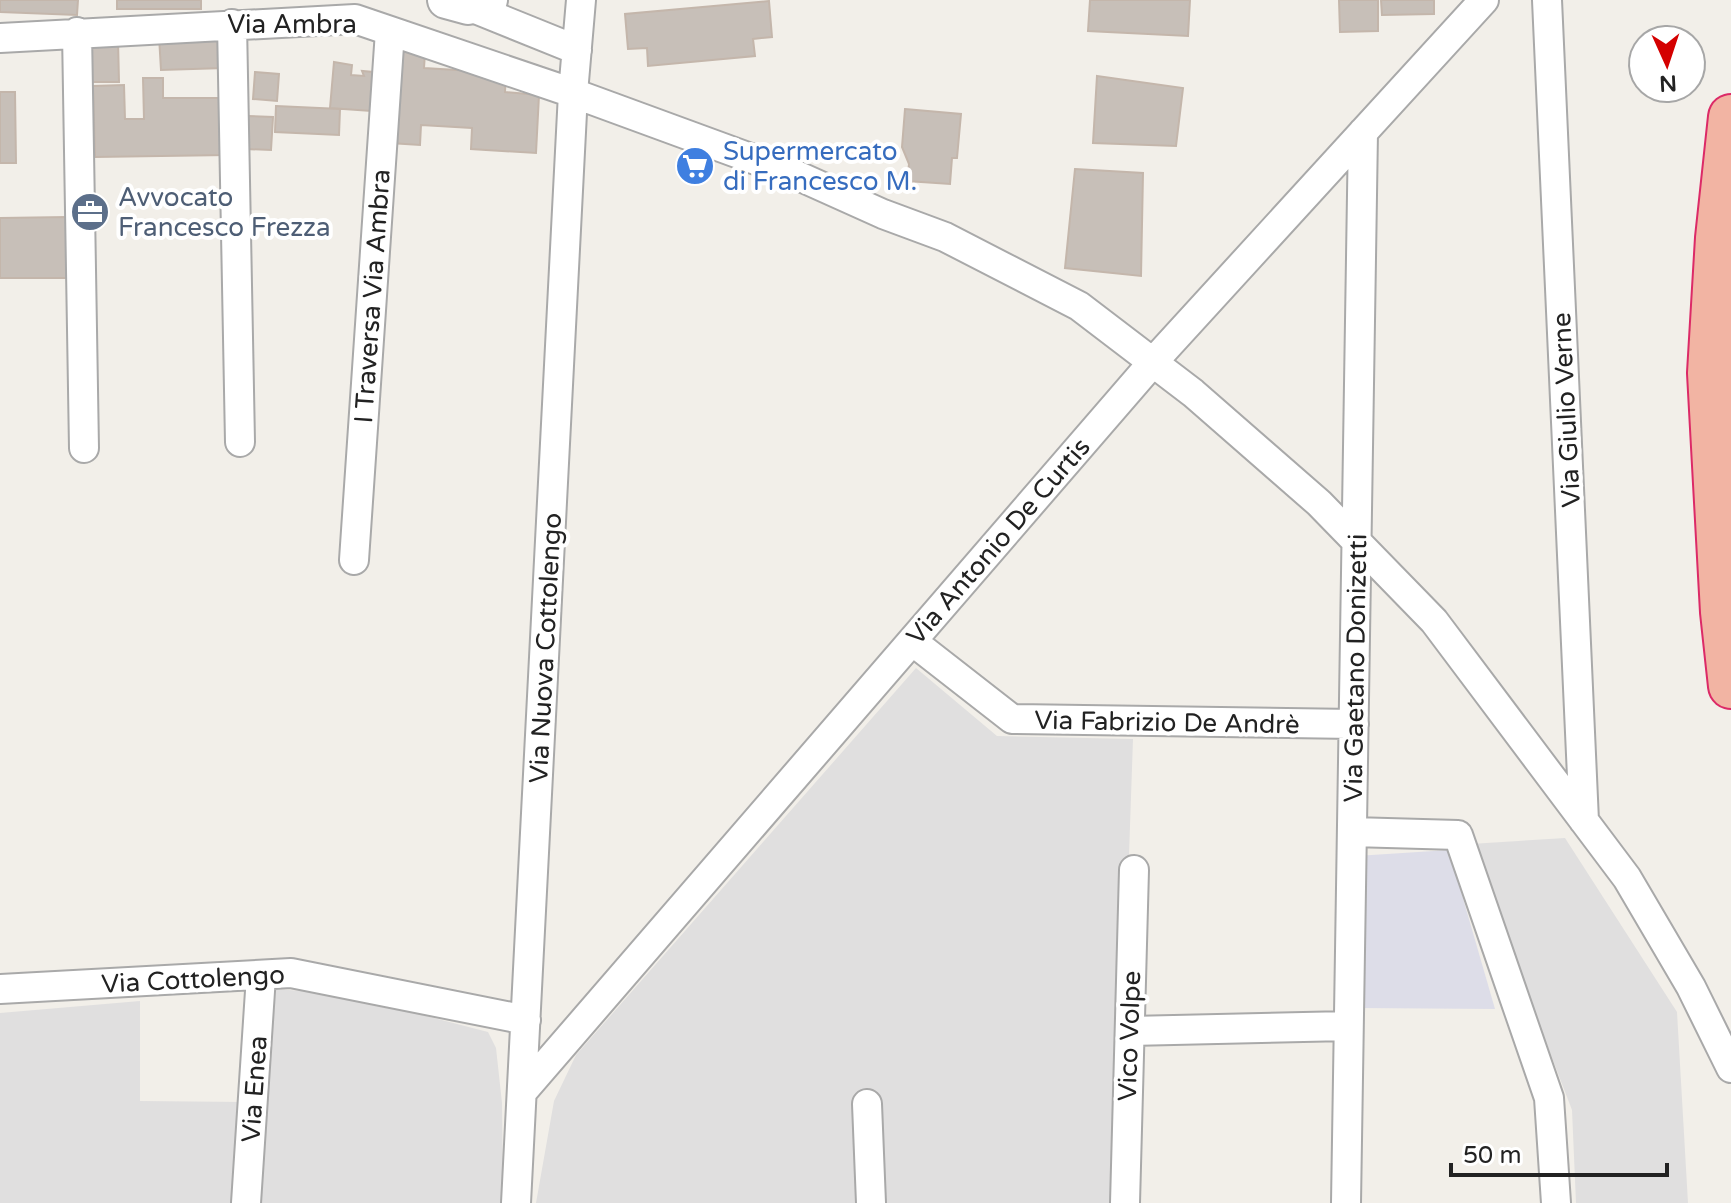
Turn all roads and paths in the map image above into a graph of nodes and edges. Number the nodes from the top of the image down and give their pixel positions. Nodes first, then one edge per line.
1 (581, 0) edge
2 (1484, 0) edge
3 (1547, 0) edge
4 (468, 2) edge
5 (232, 24) junction
6 (390, 31) junction
7 (77, 32) junction
8 (0, 38) edge
9 (577, 50) junction
10 (573, 93) junction
11 (1731, 117) edge
12 (1363, 132) junction
13 (1153, 362) junction
14 (240, 442) dead end
15 (84, 448) dead end
16 (1358, 539) junction
17 (354, 560) dead end
18 (912, 641) junction
19 (1731, 686) edge
20 (1354, 724) junction
21 (1584, 821) junction
22 (1352, 832) junction
23 (1134, 870) dead end
24 (261, 976) junction
25 (0, 989) edge
26 (526, 1020) junction
27 (1348, 1026) junction
28 (1130, 1031) junction
29 (1731, 1068) edge
30 (523, 1091) junction
31 (867, 1104) dead end
32 (246, 1203) edge
33 (516, 1203) edge
34 (871, 1203) edge
35 (1125, 1203) edge
36 (1346, 1203) edge
37 (1556, 1203) edge

1 - 9 street, Via Nuova Cottolengo
2 - 12 street, Via Antonio De Curtis
3 - 21 street, Via Giulio Verne
4 - 9 street
5 - 6 street, Via Ambra
5 - 7 street, Via Ambra
5 - 14 street
6 - 10 street, Via Ambra
6 - 17 street, I Traversa Via Ambra
7 - 8 street, Via Ambra
7 - 15 street
9 - 10 street, Via Nuova Cottolengo
10 - 13 street, Via Ambra
10 - 26 street, Via Nuova Cottolengo
11 - 19 highway
12 - 13 street, Via Antonio De Curtis
12 - 16 street, Via Gaetano Donizetti
13 - 16 street, Via Ambra
13 - 18 street, Via Antonio De Curtis
16 - 20 street, Via Gaetano Donizetti
16 - 21 street, Via Ambra
18 - 20 street, Via Fabrizio De Andrè
18 - 30 street, Via Antonio De Curtis
20 - 22 street, Via Gaetano Donizetti
21 - 29 street, Via Ambra
22 - 27 street, Via Gaetano Donizetti
22 - 37 street
23 - 28 street, Vico Volpe
24 - 25 street, Via Cottolengo
24 - 26 street, Via Cottolengo
24 - 32 street, Via Enea
26 - 30 street, Via Nuova Cottolengo
27 - 28 street
27 - 36 street, Via Gaetano Donizetti
28 - 35 street, Vico Volpe
30 - 33 street, Via Nuova Cottolengo
31 - 34 street

